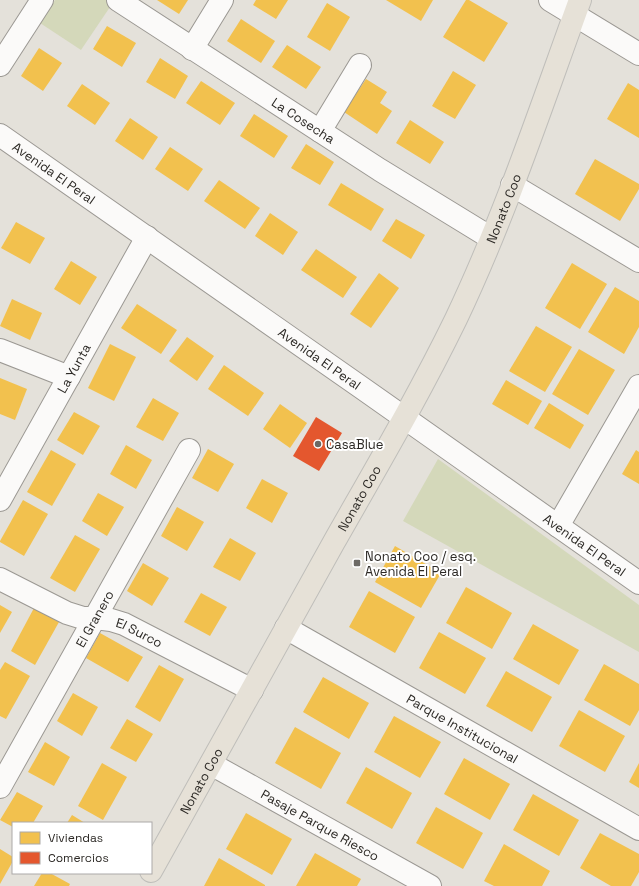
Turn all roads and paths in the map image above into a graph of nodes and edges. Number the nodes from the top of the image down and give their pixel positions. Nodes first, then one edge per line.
1 (42, 0) edge
2 (118, 0) edge
3 (222, 0) edge
4 (550, 0) edge
5 (577, 8) edge
6 (192, 49) junction
7 (639, 54) edge
8 (360, 65) dead end
9 (0, 66) edge
10 (320, 131) junction
11 (0, 135) edge
12 (512, 185) junction
13 (147, 237) junction
14 (491, 238) junction
15 (639, 261) edge
16 (0, 350) edge
17 (69, 377) junction
18 (639, 386) edge
19 (404, 417) junction
20 (189, 450) dead end
21 (0, 500) edge
22 (558, 526) junction
23 (0, 579) edge
24 (639, 583) edge
25 (95, 618) junction
26 (286, 628) junction
27 (252, 690) junction
28 (211, 764) junction
29 (0, 787) edge
30 (639, 829) edge
31 (152, 868) edge
32 (149, 874) edge
33 (142, 886) edge
34 (430, 886) edge

1 - 9 street
2 - 6 street, La Cosecha
3 - 6 street
4 - 5 street
5 - 7 street
5 - 12 main road, Nonato Coo
6 - 10 street, La Cosecha
8 - 10 street
10 - 14 street, La Cosecha
11 - 13 street, Avenida El Peral
12 - 14 main road, Nonato Coo
12 - 15 street
13 - 17 street, La Yunta
13 - 19 street, Avenida El Peral
14 - 19 main road, Nonato Coo
16 - 17 street
17 - 21 street, La Yunta
18 - 22 street
19 - 22 street, Avenida El Peral
19 - 26 main road, Nonato Coo
20 - 25 street, El Granero
22 - 24 street, Avenida El Peral
23 - 25 street, El Surco
25 - 27 street, El Surco
25 - 29 street, El Granero
26 - 27 main road, Nonato Coo
26 - 30 street, Parque Institucional
27 - 28 main road, Nonato Coo
28 - 31 main road, Nonato Coo
28 - 34 street, Pasaje Parque Riesco
32 - 33 main road, Nonato Coo

